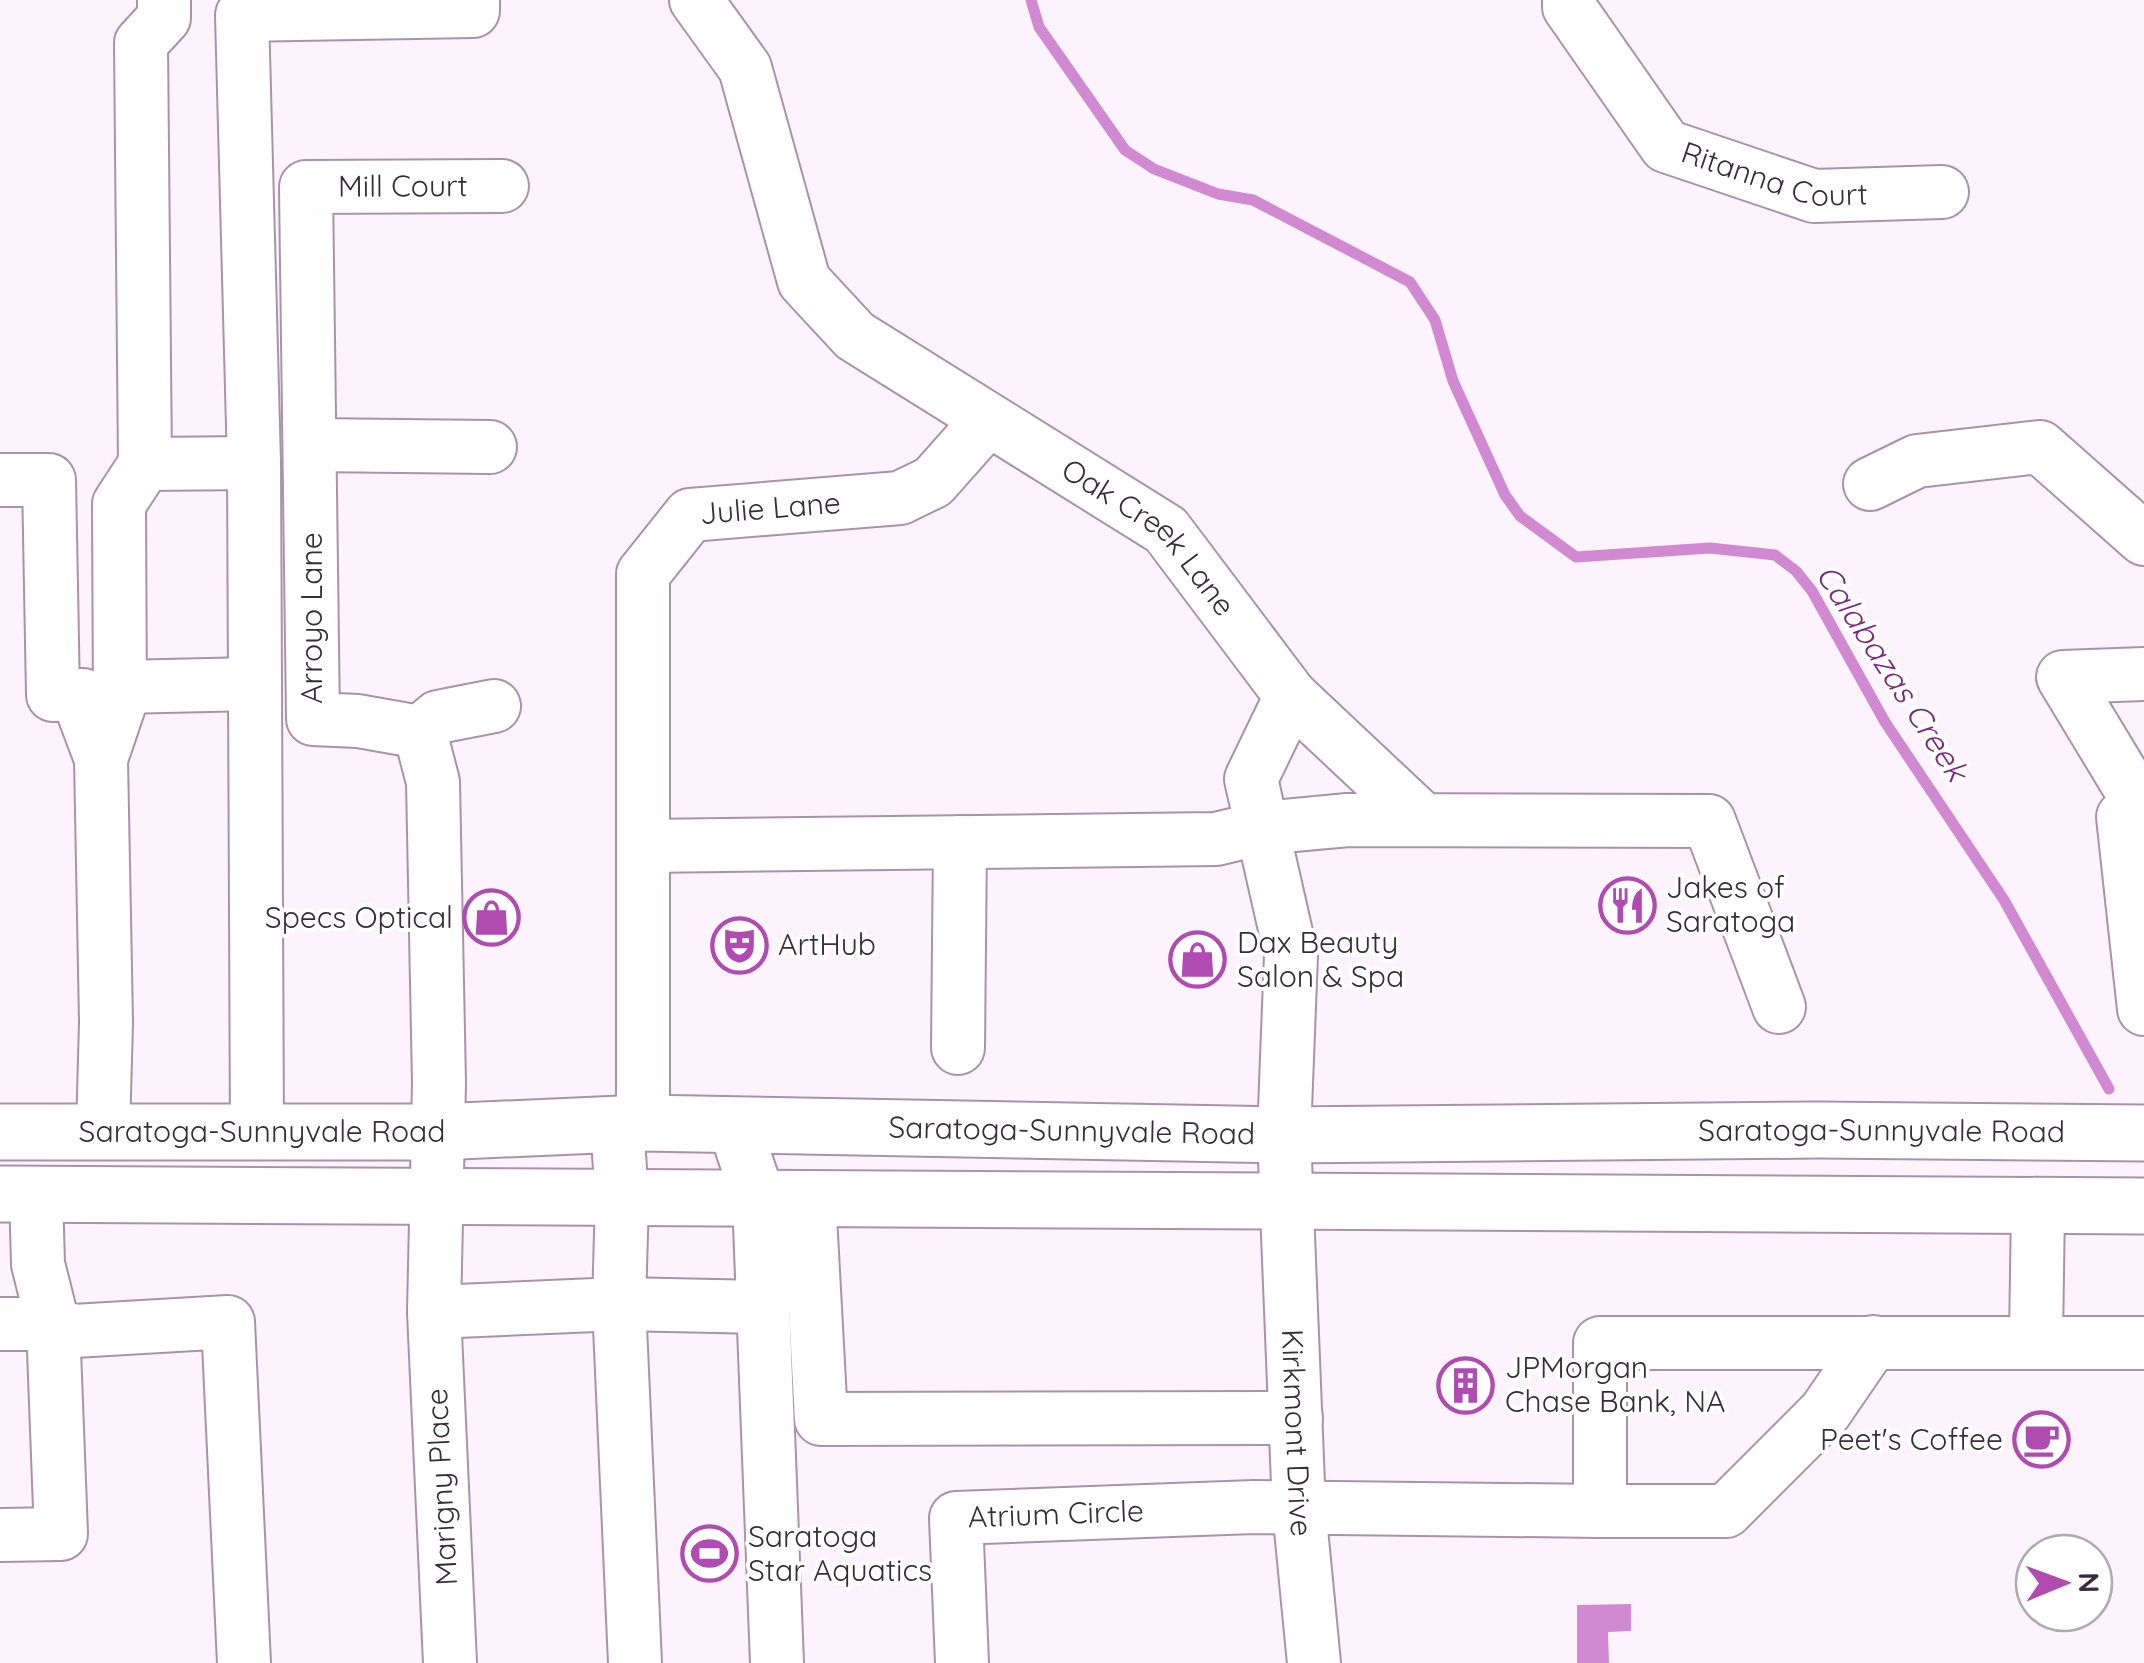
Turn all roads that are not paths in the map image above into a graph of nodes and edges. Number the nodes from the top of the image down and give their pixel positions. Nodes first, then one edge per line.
1 (473, 0) edge
2 (696, 0) edge
3 (1569, 0) edge
4 (164, 9) edge
5 (242, 15) junction
6 (502, 186) dead end
7 (306, 187) joint
8 (1942, 192) dead end
9 (988, 420) junction
10 (312, 445) junction
11 (490, 447) dead end
12 (254, 462) junction
13 (144, 464) junction
14 (0, 480) edge
15 (1870, 484) dead end
16 (2144, 539) edge
17 (2144, 674) edge
18 (253, 684) junction
19 (120, 686) junction
20 (1291, 696) junction
21 (494, 706) dead end
22 (420, 732) junction
23 (101, 759) junction
24 (2144, 814) edge
25 (1423, 820) junction
26 (1262, 828) junction
27 (960, 842) junction
28 (645, 846) junction
29 (1779, 1006) dead end
30 (2144, 1009) edge
31 (958, 1048) dead end
32 (630, 1124) junction
33 (734, 1125) junction
34 (0, 1132) edge
35 (104, 1132) junction
36 (257, 1132) junction
37 (438, 1132) junction
38 (2144, 1133) edge
39 (1284, 1135) junction
40 (18, 1194) edge
41 (439, 1199) junction
42 (622, 1199) junction
43 (784, 1199) junction
44 (1289, 1203) junction
45 (2038, 1206) junction
46 (2144, 1206) edge
47 (619, 1304) junction
48 (763, 1307) junction
49 (434, 1312) junction
50 (0, 1324) edge
51 (52, 1324) junction
52 (2036, 1340) junction
53 (1873, 1342) junction
54 (2144, 1343) edge
55 (1296, 1418) junction
56 (1299, 1509) junction
57 (1600, 1511) junction
58 (0, 1535) edge
59 (244, 1663) edge
60 (450, 1663) edge
61 (635, 1663) edge
62 (777, 1663) edge
63 (962, 1663) edge
64 (1314, 1663) edge

1 - 5 street
2 - 9 street, Oak Creek Lane
3 - 8 street, Ritanna Court
4 - 5 street
4 - 13 street
5 - 12 street
6 - 7 street, Mill Court
7 - 10 street, Arroyo Lane
9 - 20 street, Oak Creek Lane
9 - 28 street, Julie Lane
10 - 11 street
10 - 22 street, Arroyo Lane
12 - 13 street
12 - 18 street
13 - 19 street
14 - 23 street
15 - 16 street
17 - 24 street
18 - 19 street
18 - 36 street
19 - 23 street
20 - 25 street, Oak Creek Lane
20 - 26 street
21 - 22 street
22 - 37 street
23 - 35 street
24 - 30 street
25 - 26 street
25 - 29 street
26 - 27 street
26 - 39 street
27 - 28 street
27 - 31 street
28 - 32 street, Julie Lane
32 - 33 main road, Saratoga-Sunnyvale Road
32 - 37 main road, Saratoga-Sunnyvale Road
32 - 42 street, Julie Lane
33 - 39 main road, Saratoga-Sunnyvale Road
33 - 43 street
34 - 35 main road, Saratoga-Sunnyvale Road
35 - 36 main road, Saratoga-Sunnyvale Road
36 - 37 main road, Saratoga-Sunnyvale Road
37 - 41 street, Marigny Place
38 - 39 main road, Saratoga-Sunnyvale Road
39 - 44 street
40 - 41 main road
40 - 51 street
41 - 42 main road
41 - 49 street, Marigny Place
42 - 43 main road
42 - 47 street, Julie Lane
43 - 44 main road
43 - 48 street
43 - 55 street
44 - 45 main road
44 - 55 street, Kirkmont Drive
45 - 46 main road
45 - 52 street
47 - 48 street
47 - 49 street
47 - 61 street, Julie Lane
48 - 62 street
49 - 60 street, Marigny Place
50 - 51 street
51 - 58 street
51 - 59 street
52 - 53 street
52 - 54 street
53 - 57 street
53 - 57 street
55 - 56 street, Kirkmont Drive
56 - 57 street
56 - 63 street, Atrium Circle
56 - 64 street, Kirkmont Drive

